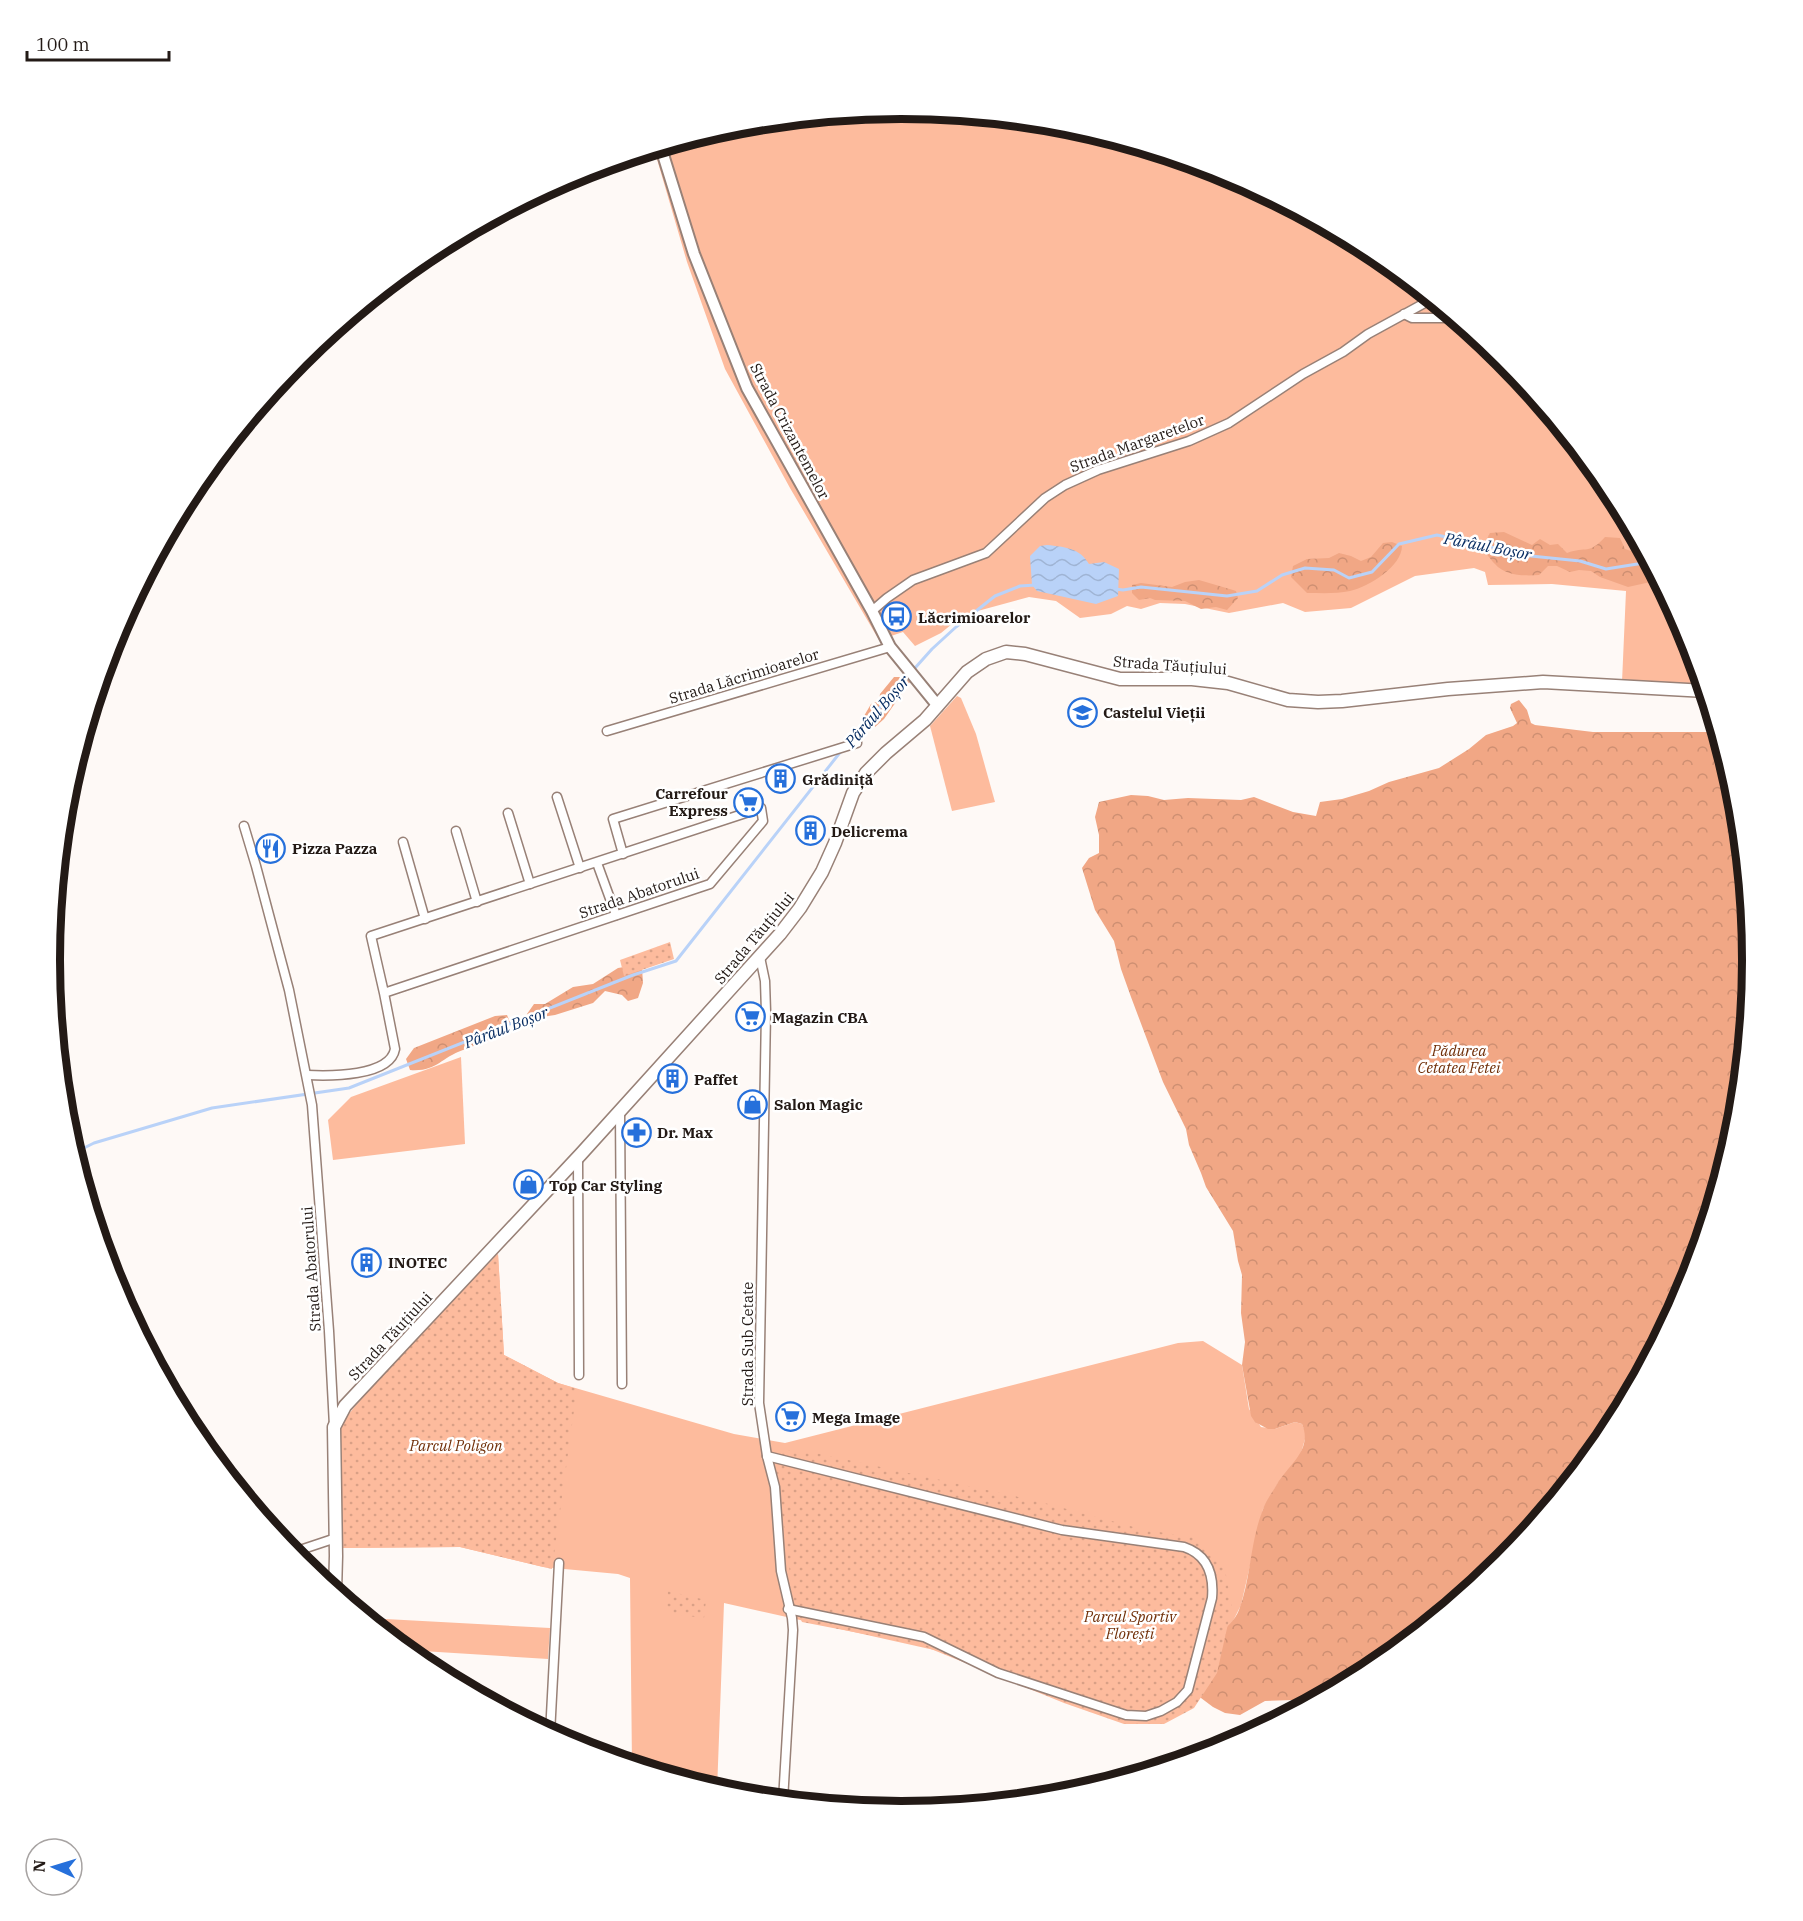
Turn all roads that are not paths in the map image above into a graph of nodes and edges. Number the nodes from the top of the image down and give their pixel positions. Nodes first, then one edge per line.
1 (662, 155) edge
2 (1425, 303) edge
3 (1404, 314) junction
4 (1444, 318) edge
5 (872, 611) junction
6 (890, 647) junction
7 (1698, 691) edge
8 (935, 709) junction
9 (607, 731) dead end
10 (857, 743) dead end
11 (557, 797) dead end
12 (508, 813) dead end
13 (244, 826) dead end
14 (456, 831) dead end
15 (403, 842) dead end
16 (623, 854) junction
17 (597, 862) junction
18 (580, 868) junction
19 (530, 884) junction
20 (477, 902) junction
21 (616, 915) junction
22 (425, 919) junction
23 (760, 957) junction
24 (384, 993) junction
25 (307, 1075) junction
26 (620, 1110) junction
27 (578, 1158) junction
28 (579, 1376) dead end
29 (622, 1384) dead end
30 (334, 1427) junction
31 (767, 1456) junction
32 (336, 1538) junction
33 (300, 1550) edge
34 (559, 1563) dead end
35 (335, 1582) edge
36 (788, 1609) junction
37 (550, 1725) edge
38 (783, 1794) edge

1 - 5 street, Strada Crizantemelor
2 - 3 street, Strada Margaretelor
3 - 4 street
3 - 5 street, Strada Margaretelor
5 - 6 street, Strada Crizantemelor
6 - 8 street, Strada Crizantemelor
6 - 9 street, Strada Lăcrimioarelor
7 - 8 main road, Strada Tăuțiului
8 - 23 main road, Strada Tăuțiului
10 - 16 street
11 - 18 street
12 - 19 street
13 - 25 street, Strada Abatorului
14 - 20 street
15 - 22 street
16 - 17 street, Strada Abatorului
16 - 21 street, Strada Abatorului
17 - 18 street, Strada Abatorului
17 - 21 street
18 - 19 street, Strada Abatorului
19 - 20 street, Strada Abatorului
20 - 22 street, Strada Abatorului
21 - 24 street, Strada Abatorului
22 - 24 street, Strada Abatorului
23 - 26 main road, Strada Tăuțiului
23 - 31 street, Strada Sub Cetate
24 - 25 street, Strada Abatorului
25 - 30 street, Strada Abatorului
26 - 27 main road, Strada Tăuțiului
26 - 29 street
27 - 28 street
27 - 30 main road, Strada Tăuțiului
30 - 32 main road
31 - 36 street, Strada Sub Cetate
31 - 36 street
32 - 33 street
32 - 35 main road
34 - 37 street
36 - 38 street, Strada Sub Cetate

